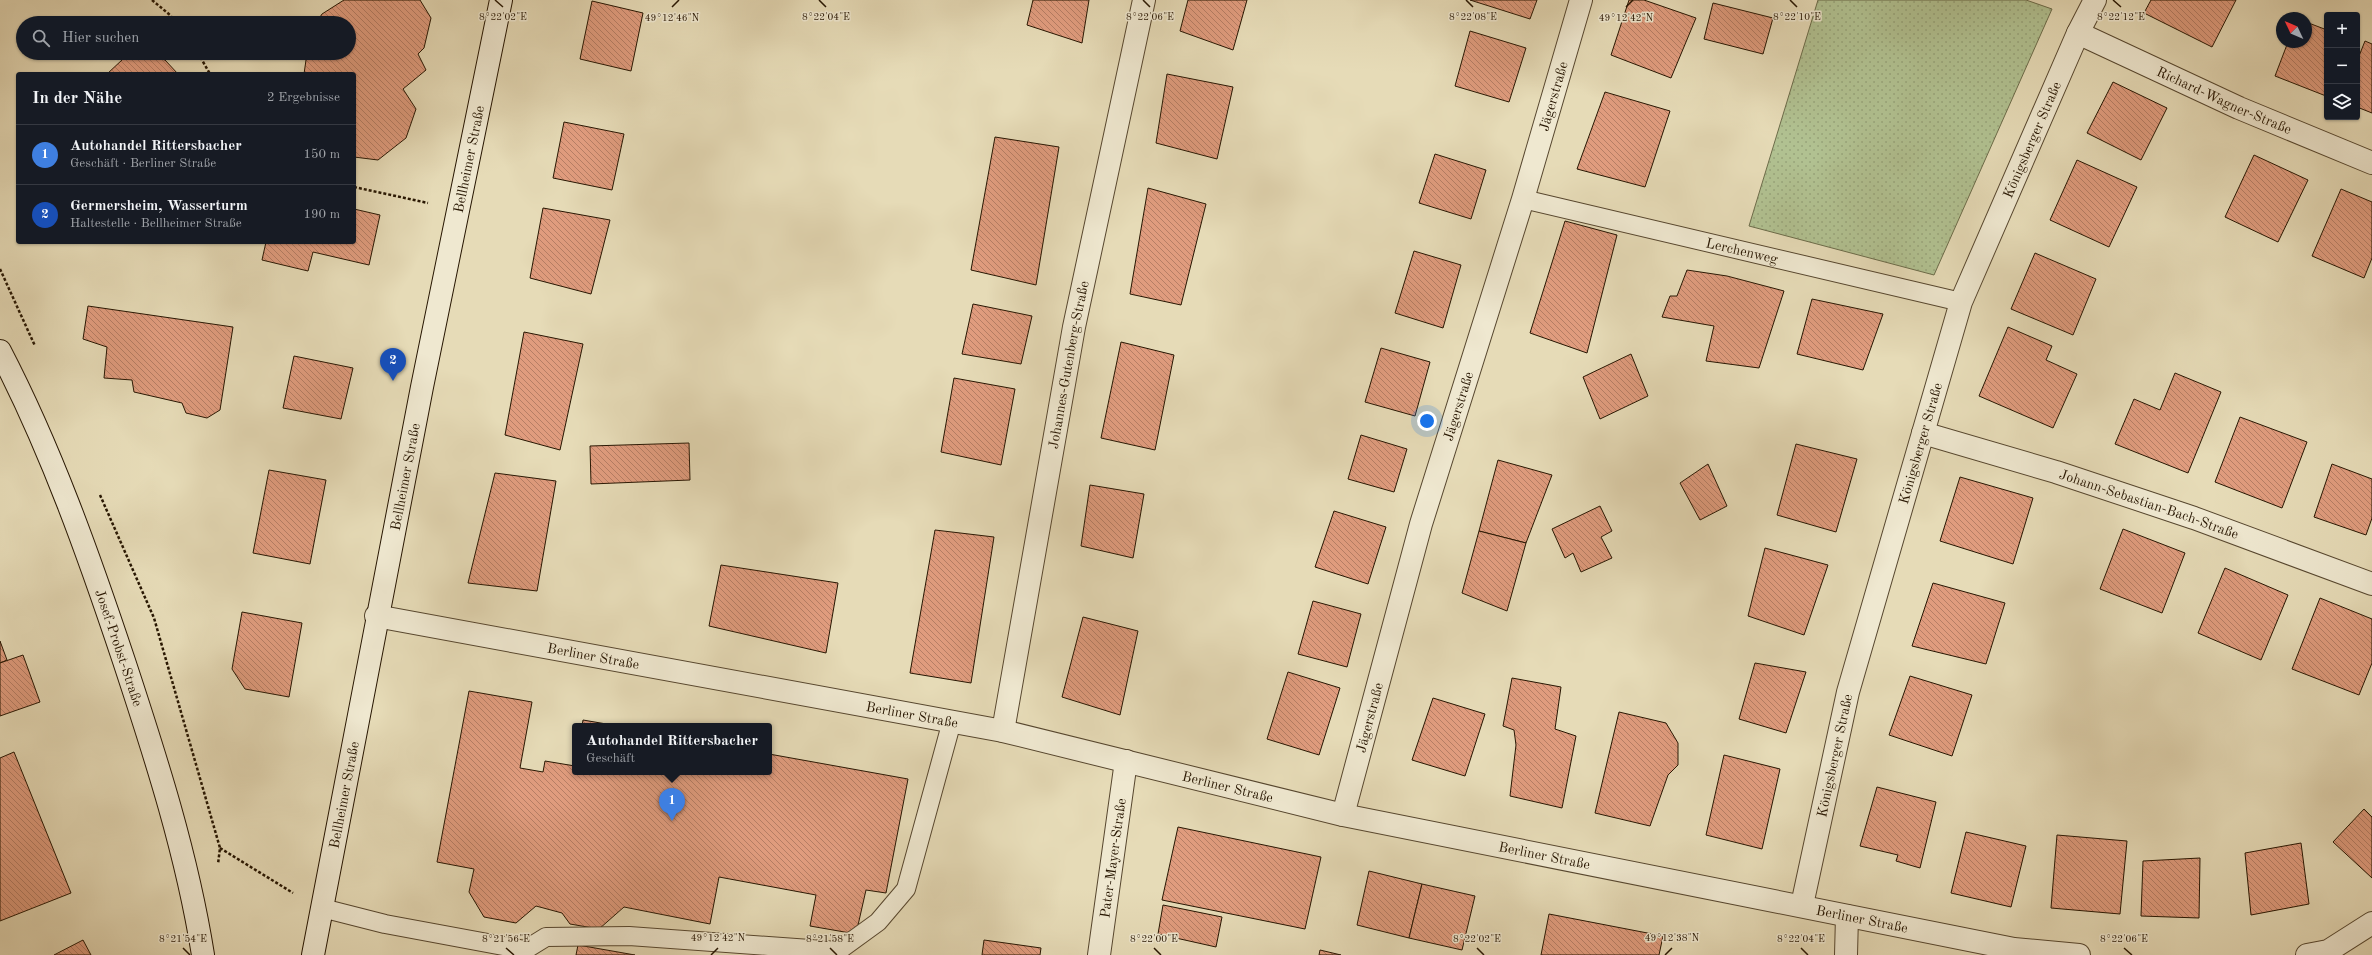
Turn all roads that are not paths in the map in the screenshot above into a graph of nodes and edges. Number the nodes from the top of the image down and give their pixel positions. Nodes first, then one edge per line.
1 (501, 0) edge
2 (1144, 0) edge
3 (1581, 0) edge
4 (2095, 0) edge
5 (2078, 33) junction
6 (2372, 163) edge
7 (1523, 199) junction
8 (1962, 302) junction
9 (0, 351) edge
10 (1923, 433) junction
11 (2372, 584) edge
12 (376, 616) junction
13 (952, 721) junction
14 (1004, 731) junction
15 (1126, 761) junction
16 (1343, 815) junction
17 (1802, 905) junction
18 (322, 908) junction
19 (1847, 916) junction
20 (2372, 923) edge
21 (203, 955) edge
22 (314, 955) edge
23 (1099, 955) edge
24 (1846, 955) edge
25 (2079, 955) edge
26 (2307, 955) edge

1 - 12 street, Bellheimer Straße
2 - 14 street, Johannes-Gutenberg-Straße
3 - 7 street, Jägerstraße
4 - 5 street, Königsberger Straße
5 - 6 street, Richard-Wagner-Straße
5 - 8 street, Königsberger Straße
7 - 8 lane, Lerchenweg
7 - 16 street, Jägerstraße
8 - 10 street, Königsberger Straße
9 - 21 street, Josef-Probst-Straße
10 - 11 street, Johann-Sebastian-Bach-Straße
10 - 17 street, Königsberger Straße
12 - 13 street, Berliner Straße
12 - 18 street, Bellheimer Straße
13 - 14 street, Berliner Straße
13 - 18 lane
14 - 15 street, Berliner Straße
15 - 16 street, Berliner Straße
15 - 23 street, Pater-Mayer-Straße
16 - 17 street, Berliner Straße
17 - 19 street, Berliner Straße
18 - 22 street, Bellheimer Straße
19 - 24 street
19 - 25 street, Berliner Straße
20 - 26 street

